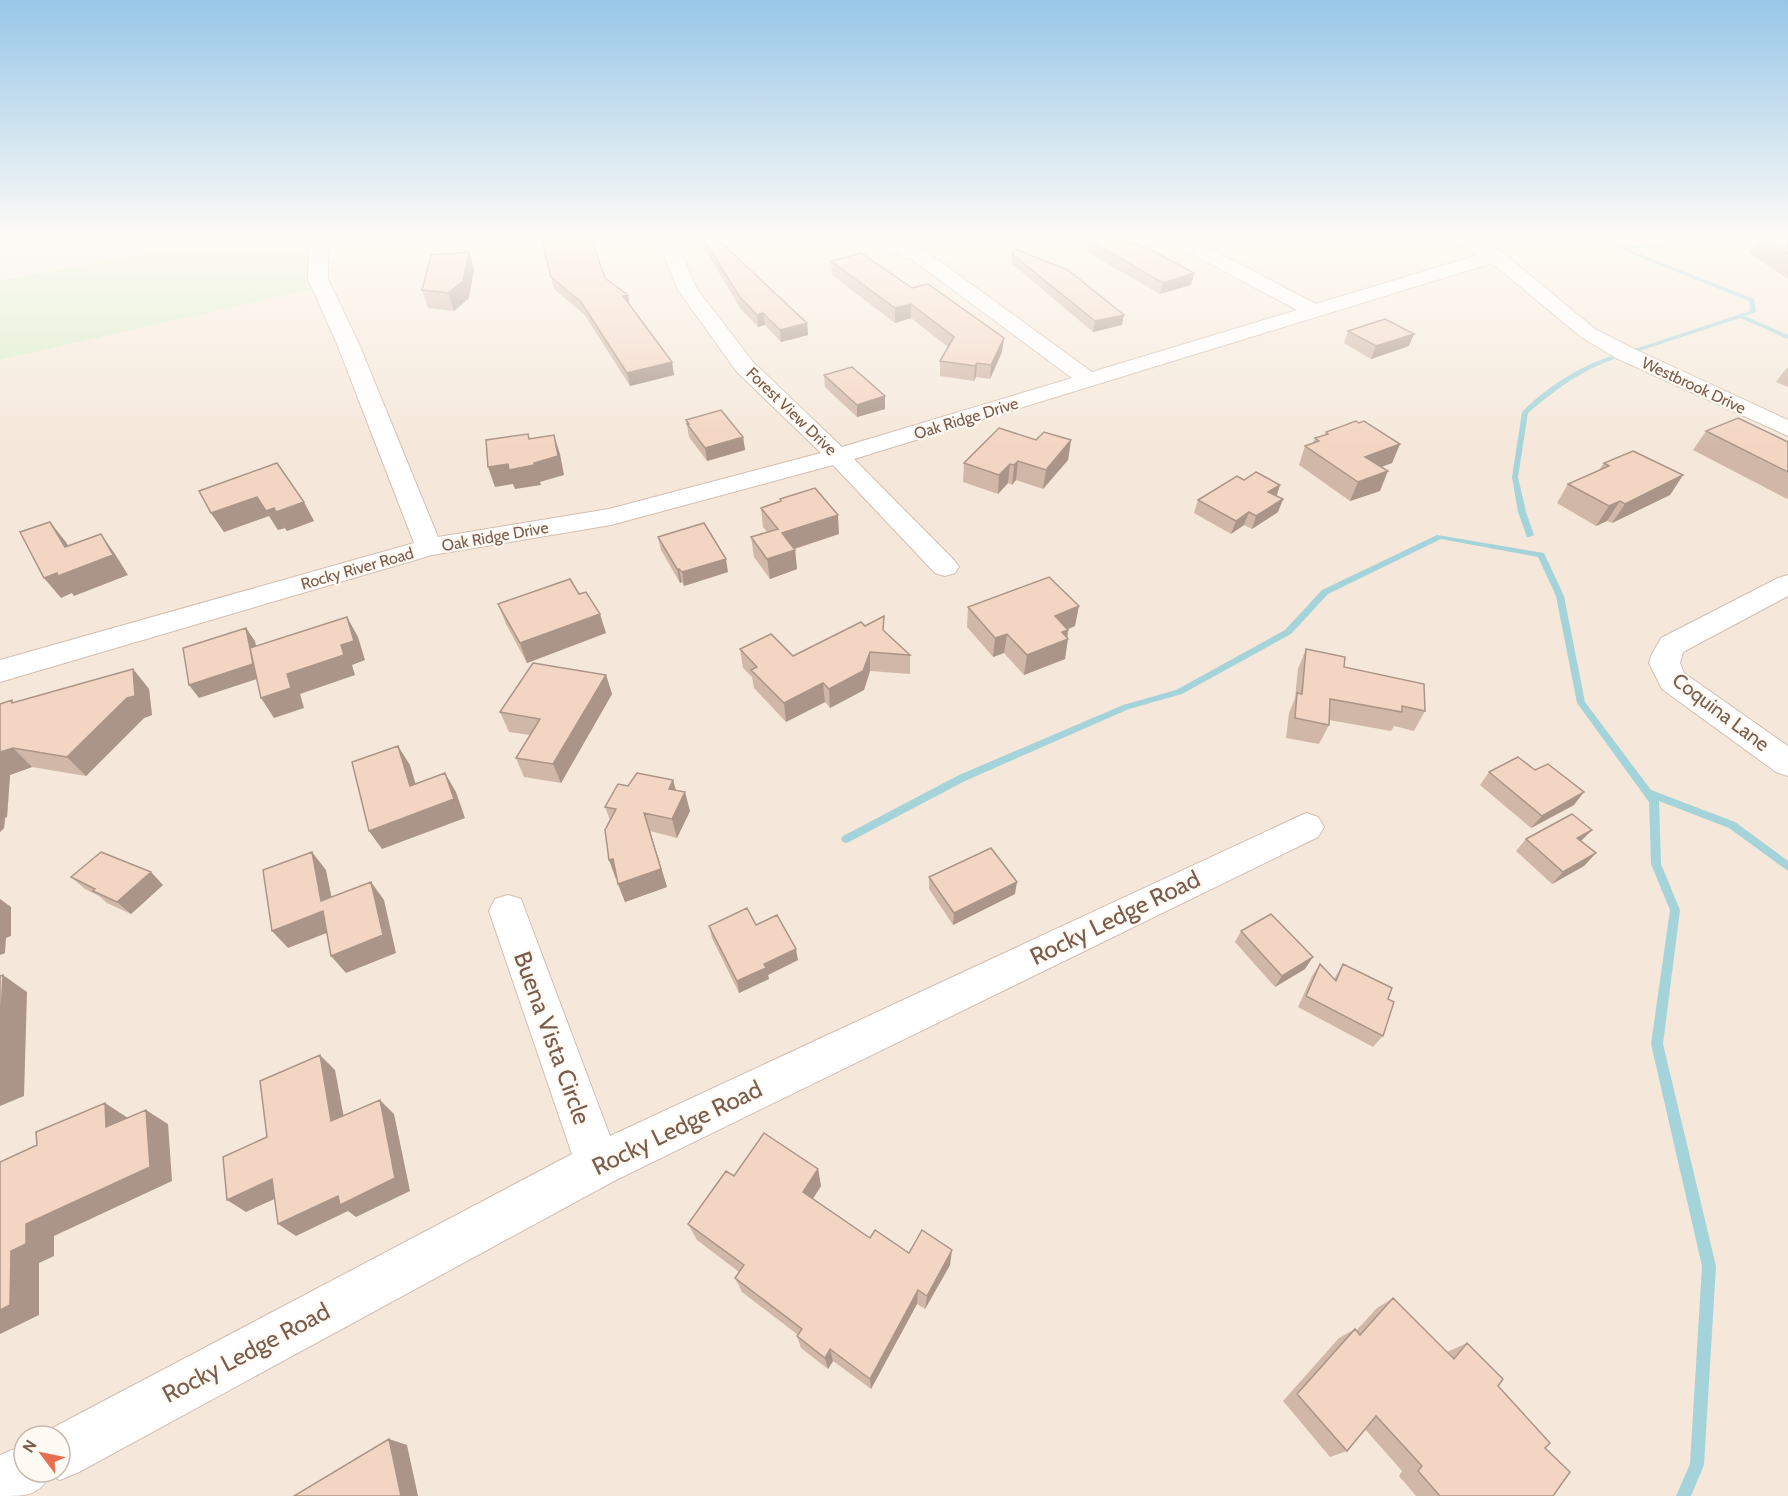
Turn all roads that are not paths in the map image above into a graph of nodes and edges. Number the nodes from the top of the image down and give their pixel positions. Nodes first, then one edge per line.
1 (330, 306) edge
2 (700, 306) edge
3 (988, 306) edge
4 (1304, 306) edge
5 (1331, 306) edge
6 (1555, 306) edge
7 (1314, 311) junction
8 (1089, 380) junction
9 (1788, 429) edge
10 (838, 456) junction
11 (429, 548) junction
12 (945, 567) dead end
13 (1788, 584) edge
14 (0, 671) edge
15 (1788, 763) edge
16 (1306, 826) dead end
17 (508, 910) dead end
18 (598, 1166) junction
19 (72, 1447) edge

1 - 11 street, Rocky River Road
2 - 10 street, Forest View Drive
3 - 8 street
4 - 7 street
5 - 7 street, Oak Ridge Drive
6 - 9 street, Westbrook Drive
7 - 8 street, Oak Ridge Drive
8 - 10 street, Oak Ridge Drive
10 - 11 street, Oak Ridge Drive
10 - 12 street, Forest View Drive
11 - 14 street, Rocky River Road
13 - 15 street, Coquina Lane
16 - 18 street, Rocky Ledge Road
17 - 18 street, Buena Vista Circle
18 - 19 street, Rocky Ledge Road

